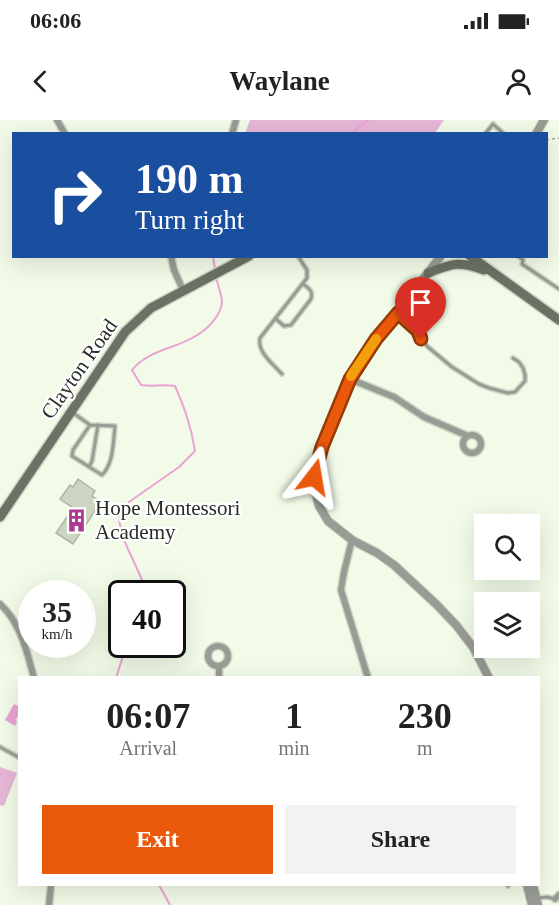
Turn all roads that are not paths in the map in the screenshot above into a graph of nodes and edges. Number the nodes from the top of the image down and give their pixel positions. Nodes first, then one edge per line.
1 (487, 132) edge
2 (502, 132) edge
3 (171, 258) edge
4 (247, 258) edge
5 (299, 258) edge
6 (439, 258) edge
7 (473, 258) edge
8 (483, 258) edge
9 (520, 258) edge
10 (492, 272) junction
11 (428, 273) junction
12 (303, 284) junction
13 (559, 289) edge
14 (183, 290) junction
15 (398, 313) junction
16 (276, 319) junction
17 (559, 320) edge
18 (513, 358) dead end
19 (282, 374) dead end
20 (350, 379) junction
21 (71, 411) junction
22 (90, 425) junction
23 (98, 425) junction
24 (468, 436) dead end
25 (89, 467) junction
26 (0, 517) edge
27 (352, 540) junction
28 (0, 604) edge
29 (219, 666) dead end
30 (33, 676) edge
31 (219, 676) edge
32 (368, 676) edge
33 (488, 676) edge
34 (0, 747) edge
35 (18, 757) edge
36 (51, 886) edge
37 (527, 886) edge
38 (533, 886) edge
39 (557, 897) edge
40 (534, 902) edge
41 (49, 905) edge

1 - 2 lane
3 - 14 street
4 - 14 main road, Clayton Road
5 - 12 lane
6 - 11 street
7 - 10 main road
8 - 10 main road
9 - 13 lane
10 - 11 main road
10 - 17 main road
11 - 15 street
12 - 16 lane
12 - 16 lane
14 - 21 main road, Clayton Road
15 - 18 lane
15 - 20 street
16 - 19 lane
20 - 24 street
20 - 27 street
21 - 22 lane
21 - 26 main road, Clayton Road
22 - 23 lane
22 - 25 lane
23 - 25 lane
23 - 25 lane
27 - 32 street
27 - 33 street
28 - 30 street
29 - 31 street
34 - 35 lane
36 - 41 street
37 - 40 street
38 - 40 street
39 - 40 lane

